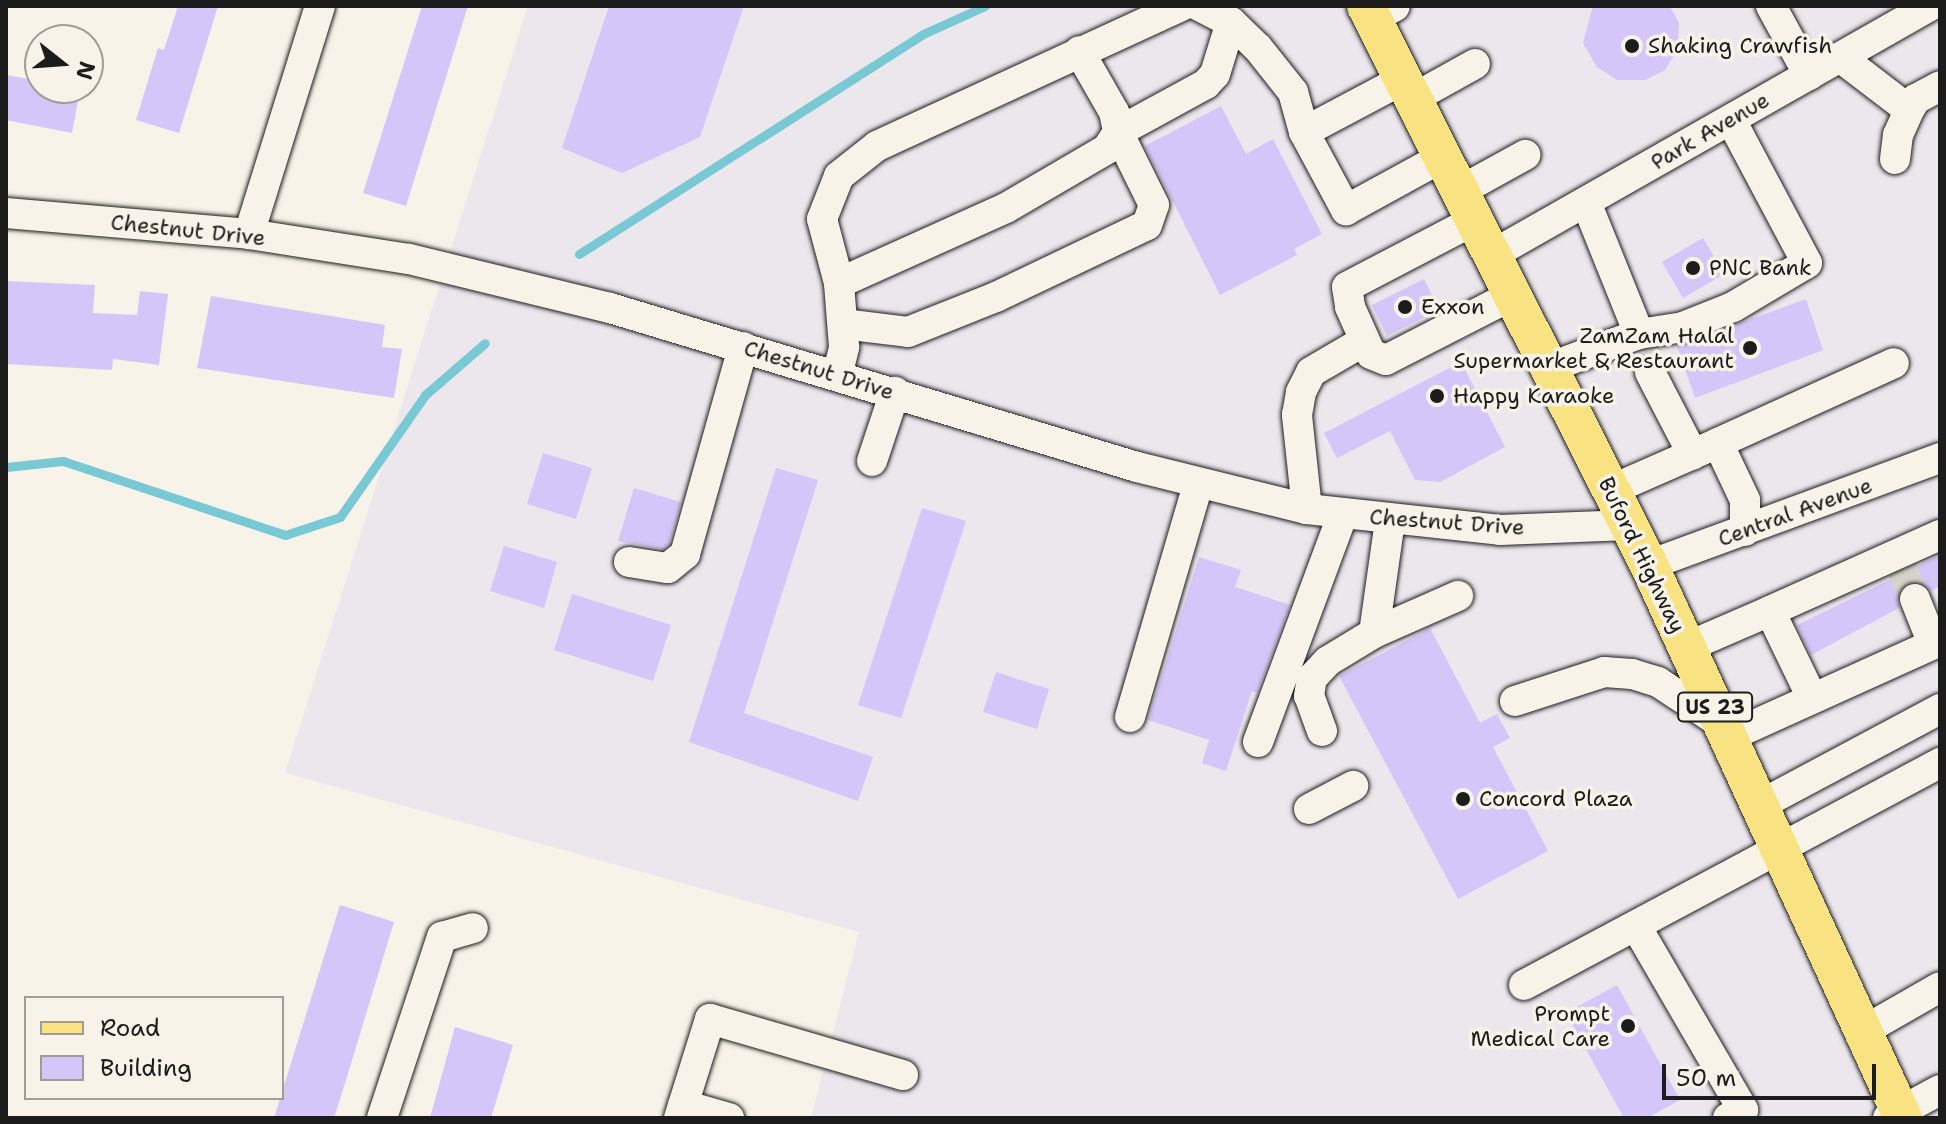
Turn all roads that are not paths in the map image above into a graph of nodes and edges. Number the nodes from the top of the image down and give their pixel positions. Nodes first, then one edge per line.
1 (320, 6) edge
2 (1182, 6) edge
3 (1199, 6) edge
4 (1771, 6) edge
5 (1930, 6) edge
6 (1378, 10) edge
7 (1231, 22) junction
8 (1079, 51) junction
9 (1840, 57) junction
10 (1475, 64) dead end
11 (1809, 75) junction
12 (1940, 86) edge
13 (1407, 90) junction
14 (1909, 110) junction
15 (1731, 120) junction
16 (1118, 132) junction
17 (1304, 132) junction
18 (1525, 155) dead end
19 (1441, 158) junction
20 (1895, 159) dead end
21 (1586, 202) junction
22 (1466, 207) junction
23 (6, 213) edge
24 (249, 234) junction
25 (1490, 256) junction
26 (839, 283) junction
27 (1511, 296) junction
28 (843, 324) junction
29 (1639, 334) junction
30 (1364, 341) junction
31 (743, 347) junction
32 (1894, 363) dead end
33 (1548, 368) junction
34 (1650, 372) dead end
35 (837, 376) junction
36 (895, 392) junction
37 (1705, 449) junction
38 (1940, 458) edge
39 (872, 461) dead end
40 (1198, 484) junction
41 (1611, 490) junction
42 (1307, 509) junction
43 (1343, 514) junction
44 (1390, 520) junction
45 (1629, 525) junction
46 (1745, 531) junction
47 (1940, 535) edge
48 (629, 562) dead end
49 (1649, 565) junction
50 (1458, 596) dead end
51 (1915, 599) tunnel mouth
52 (1770, 611) junction
53 (1374, 633) junction
54 (1937, 642) edge
55 (1687, 647) junction
56 (1812, 698) junction
57 (1515, 701) dead end
58 (1940, 709) edge
59 (1130, 717) dead end
60 (1726, 730) junction
61 (1322, 731) dead end
62 (1258, 742) dead end
63 (1940, 763) edge
64 (1353, 786) dead end
65 (1760, 805) junction
66 (1309, 809) dead end
67 (1781, 848) junction
68 (1636, 926) junction
69 (473, 928) dead end
70 (1524, 985) dead end
71 (1940, 987) edge
72 (1865, 1030) junction
73 (903, 1075) dead end
74 (1940, 1090) edge
75 (681, 1112) edge
76 (1901, 1116) edge
77 (382, 1118) edge
78 (729, 1118) edge
79 (1728, 1118) edge

1 - 24 street
2 - 8 street
3 - 7 street
4 - 11 street
5 - 9 street, Park Avenue
6 - 13 main road, Buford Highway / US 23
7 - 16 street
7 - 17 street
8 - 16 street
8 - 26 street
9 - 11 street, Park Avenue
9 - 14 street
10 - 13 street
11 - 15 street, Park Avenue
12 - 14 street
13 - 17 street
13 - 19 main road, Buford Highway / US 23
14 - 20 street
15 - 21 street, Park Avenue
15 - 29 street
16 - 26 street
16 - 28 street
17 - 19 street
18 - 22 street
19 - 22 main road, Buford Highway / US 23
21 - 25 street, Park Avenue
21 - 29 street
22 - 25 main road, Buford Highway / US 23
22 - 30 street
23 - 24 street, Chestnut Drive
24 - 31 street, Chestnut Drive
25 - 27 main road, Buford Highway / US 23
26 - 28 street
27 - 30 street
27 - 33 main road, Buford Highway / US 23
28 - 35 street
29 - 33 street
30 - 42 street
31 - 35 street, Chestnut Drive
31 - 48 street
32 - 37 street
33 - 41 main road, Buford Highway / US 23
34 - 37 street
35 - 36 street, Chestnut Drive
36 - 39 street
36 - 40 street, Chestnut Drive
37 - 41 street
37 - 46 street
38 - 46 street, Central Avenue
40 - 42 street, Chestnut Drive
40 - 59 street
41 - 45 main road, Buford Highway / US 23
42 - 43 street, Chestnut Drive
43 - 44 street, Chestnut Drive
43 - 62 street
44 - 45 street, Chestnut Drive
44 - 53 street
45 - 49 main road, Buford Highway / US 23
46 - 49 street, Central Avenue
47 - 52 street
49 - 55 main road, Buford Highway / US 23
50 - 53 street
51 - 54 street
52 - 55 street
52 - 56 street
53 - 61 street
54 - 56 street
55 - 60 main road, Buford Highway / US 23
56 - 60 street
57 - 60 street
58 - 65 street
60 - 65 main road, Buford Highway / US 23
63 - 67 street
64 - 66 street
65 - 67 main road, Buford Highway / US 23
67 - 68 street
67 - 72 main road, Buford Highway / US 23
68 - 70 street
68 - 79 street
69 - 77 street
71 - 72 street
72 - 76 main road, Buford Highway / US 23
73 - 75 street
74 - 76 street
75 - 78 street

